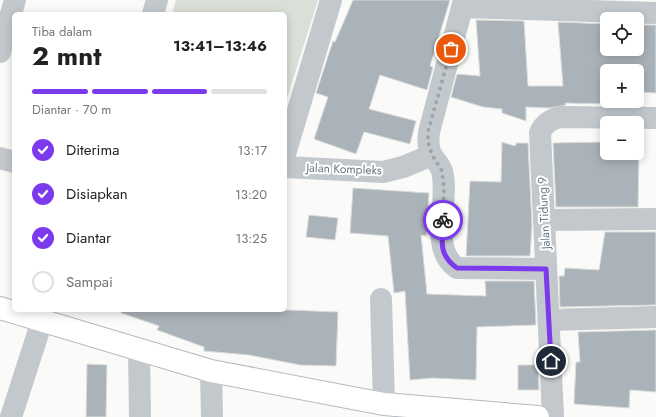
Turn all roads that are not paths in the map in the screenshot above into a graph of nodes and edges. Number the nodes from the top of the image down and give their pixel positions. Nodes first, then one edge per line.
1 (15, 0) edge
2 (157, 0) edge
3 (331, 0) edge
4 (463, 4) edge
5 (154, 12) edge
6 (656, 13) edge
7 (0, 52) edge
8 (656, 118) edge
9 (287, 147) edge
10 (432, 155) junction
11 (0, 158) edge
12 (12, 161) edge
13 (287, 167) edge
14 (656, 219) edge
15 (544, 220) junction
16 (546, 269) junction
17 (381, 299) dead end
18 (0, 308) edge
19 (12, 312) edge
20 (13, 312) edge
21 (656, 317) edge
22 (549, 320) junction
23 (42, 321) junction
24 (139, 351) junction
25 (211, 371) junction
26 (384, 404) junction
27 (10, 417) edge
28 (140, 417) edge
29 (212, 417) edge
30 (538, 417) edge
31 (553, 417) edge

1 - 7 street
2 - 5 street
3 - 9 street
4 - 6 street
4 - 10 street
8 - 15 street, Jalan Tidung 9
10 - 13 street, Jalan Kompleks
10 - 16 street
11 - 12 street
14 - 15 street
15 - 16 street, Jalan Tidung 9
16 - 22 street, Jalan Tidung 9
17 - 26 street
18 - 19 street
20 - 23 street
21 - 22 street
22 - 31 street, Jalan Tidung 9
23 - 24 street
23 - 27 street
24 - 25 street
24 - 28 street
25 - 26 street
25 - 29 street
26 - 30 street

